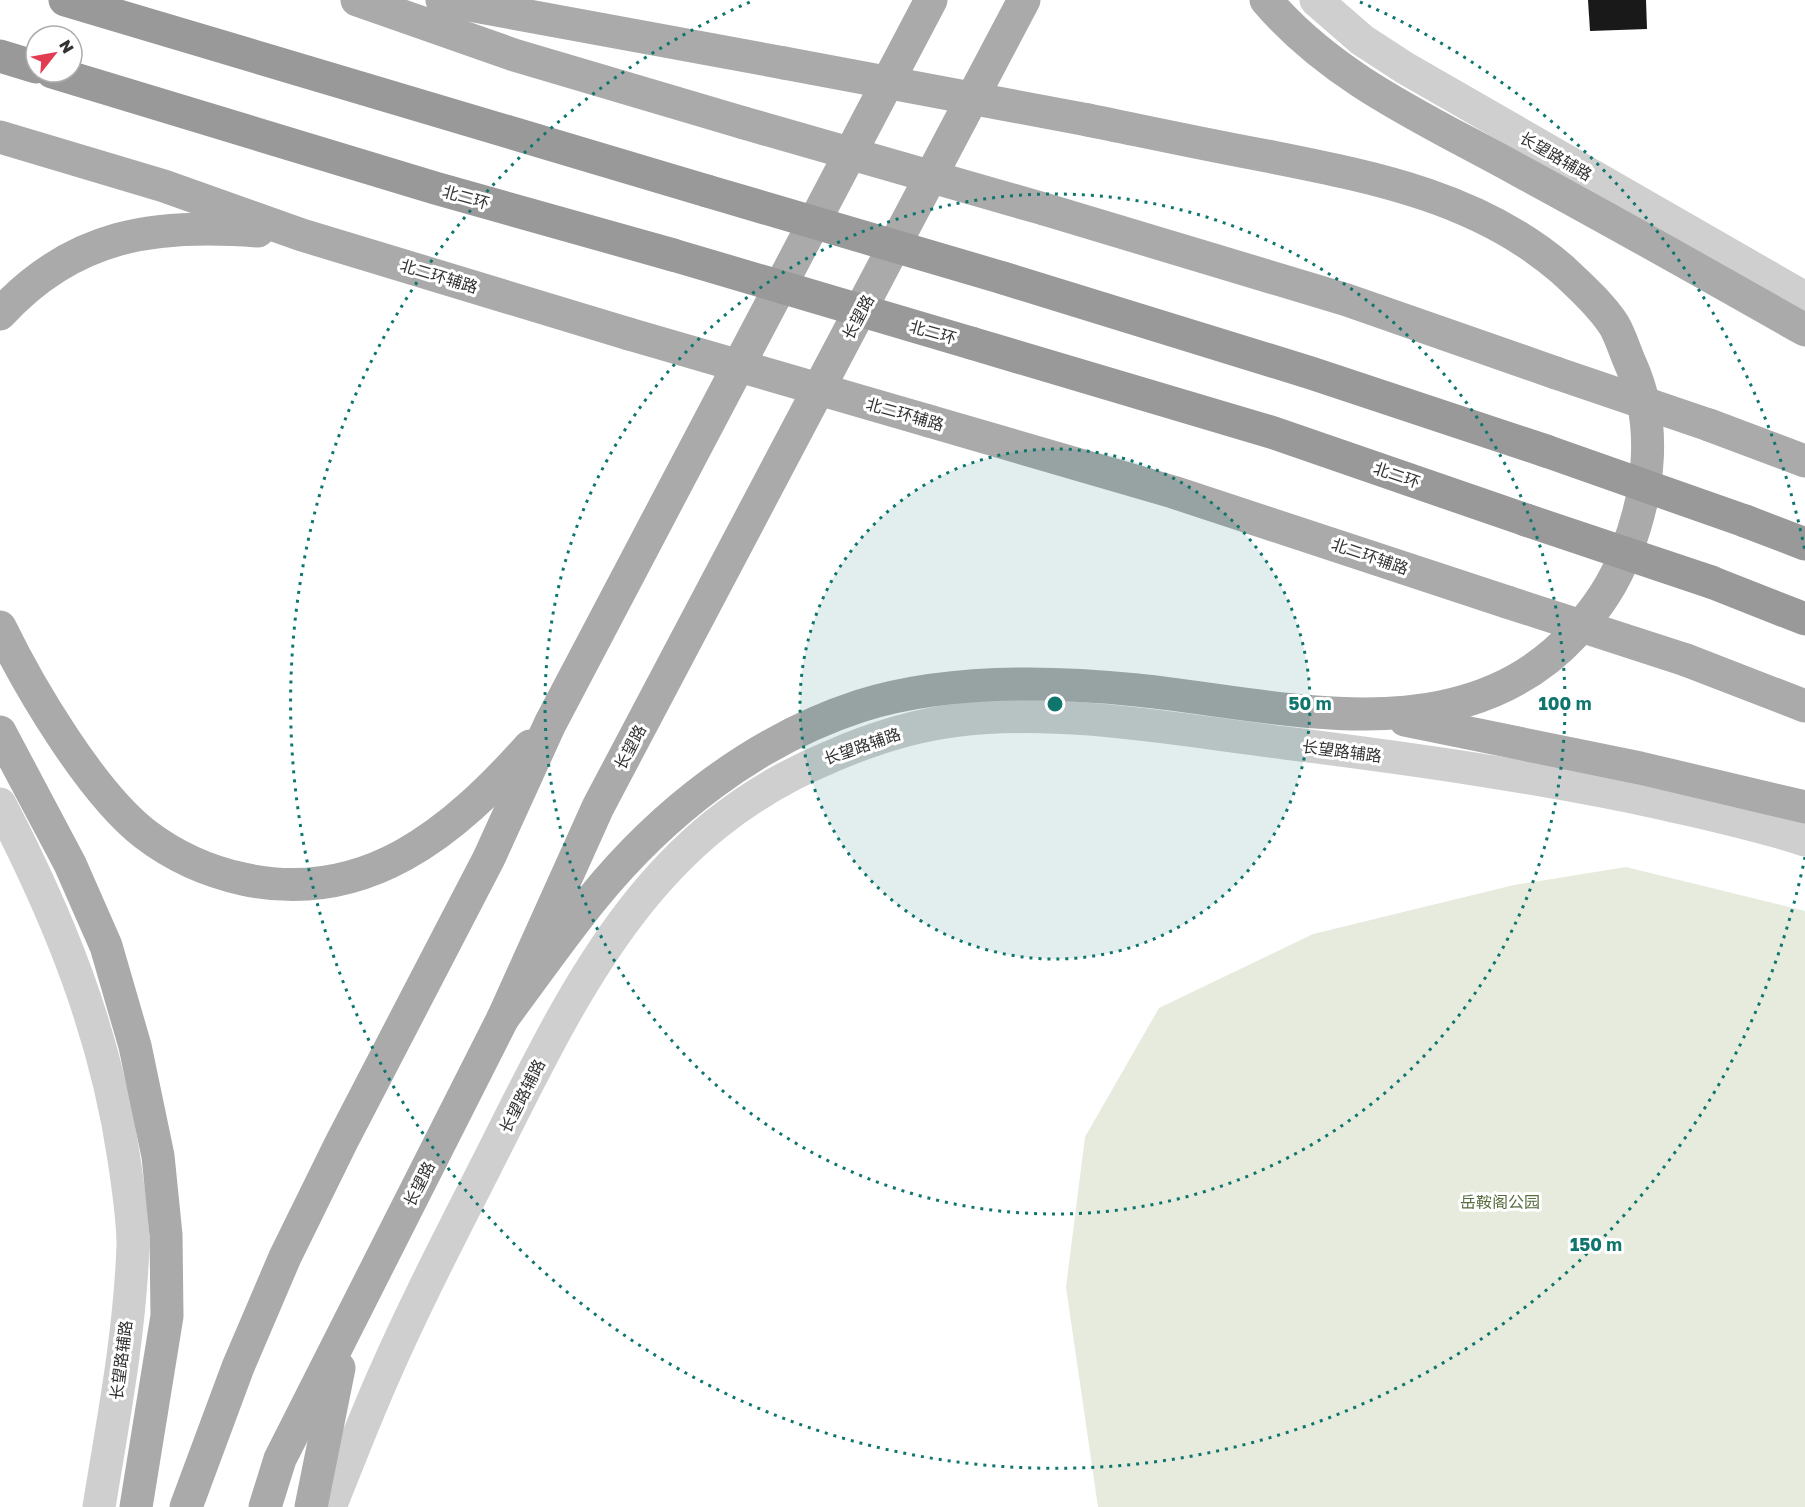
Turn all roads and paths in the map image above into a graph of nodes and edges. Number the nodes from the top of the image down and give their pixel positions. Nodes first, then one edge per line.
1 (65, 0) edge
2 (357, 0) edge
3 (442, 0) edge
4 (931, 0) edge
5 (1024, 0) edge
6 (1266, 0) edge
7 (1316, 0) edge
8 (0, 56) edge
9 (24, 63) edge
10 (84, 82) edge
11 (0, 137) edge
12 (302, 235) junction
13 (1805, 298) edge
14 (0, 314) edge
15 (1805, 330) edge
16 (1805, 461) edge
17 (1805, 544) edge
18 (1805, 619) edge
19 (0, 627) edge
20 (1805, 706) edge
21 (1377, 714) junction
22 (550, 724) junction
23 (0, 732) edge
24 (0, 804) edge
25 (1805, 807) edge
26 (1805, 840) edge
27 (503, 1018) junction
28 (347, 1326) junction
29 (99, 1507) edge
30 (136, 1507) edge
31 (186, 1507) edge
32 (265, 1507) edge
33 (310, 1507) edge
34 (330, 1507) edge

1 - 17 highway, bridge
2 - 16 main road, bridge
3 - 21 main road, bridge
4 - 22 main road
5 - 27 main road, 长望路
6 - 15 main road
7 - 13 street, 长望路辅路
8 - 9 highway
10 - 18 highway, 北二环, bridge
11 - 12 main road, 北二环辅路
12 - 14 main road
12 - 20 main road, 北二环辅路, bridge
19 - 22 main road
21 - 25 main road
21 - 27 main road
22 - 31 main road
23 - 30 main road
24 - 29 street, 长望路辅路
26 - 34 street, 长望路辅路
27 - 28 main road, 长望路
28 - 32 main road, 长望路
28 - 33 main road

